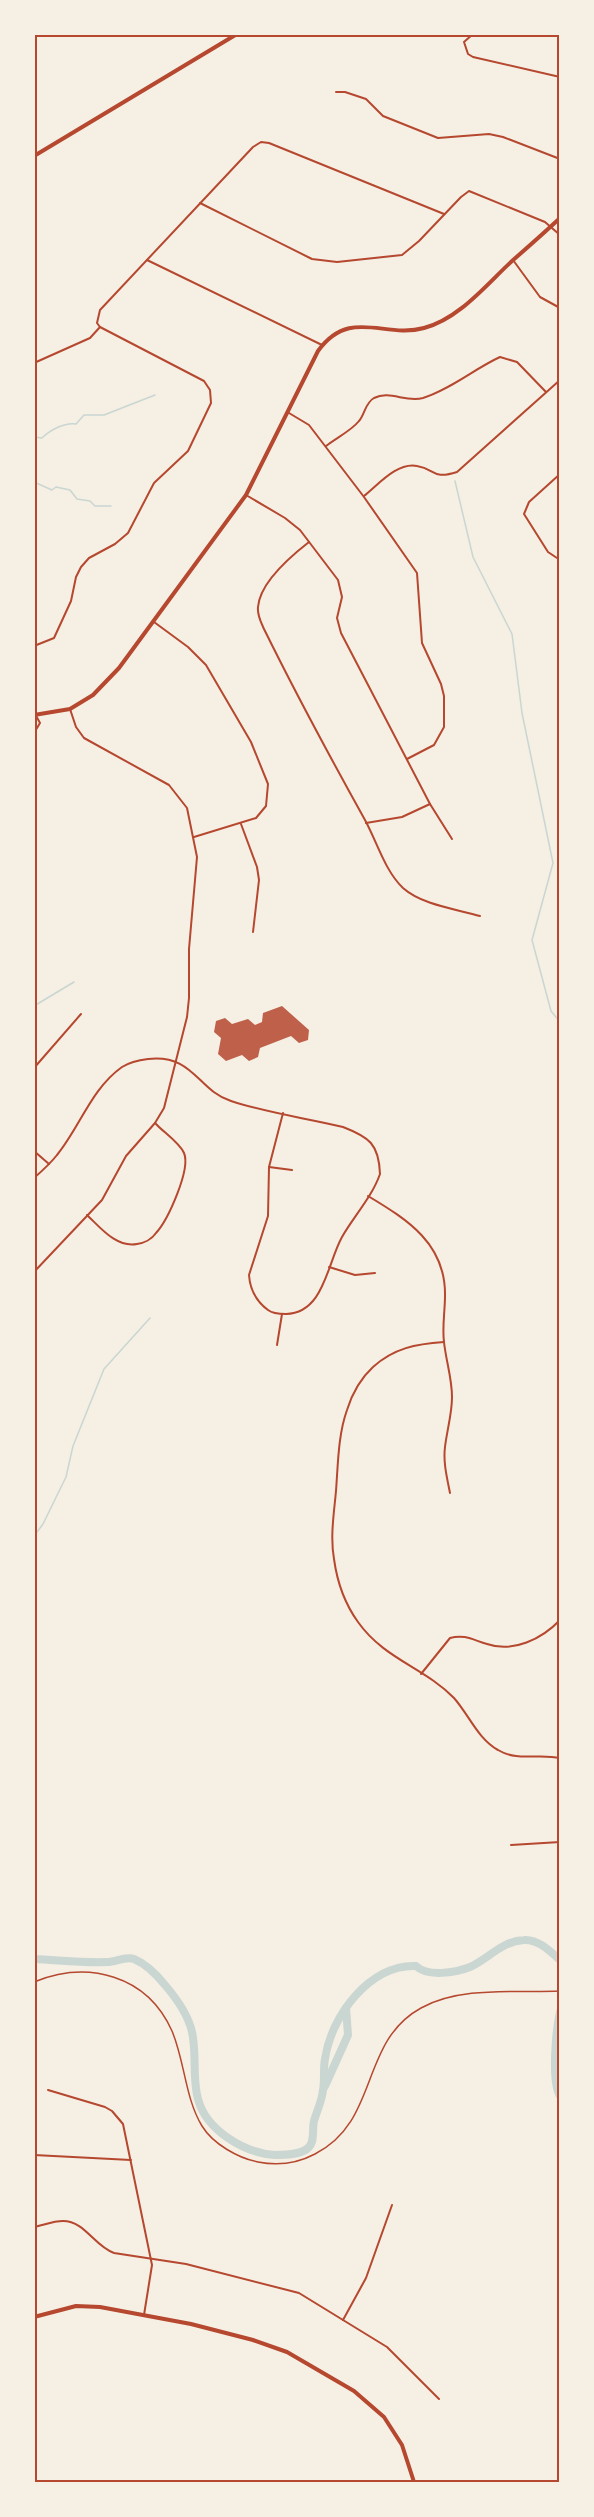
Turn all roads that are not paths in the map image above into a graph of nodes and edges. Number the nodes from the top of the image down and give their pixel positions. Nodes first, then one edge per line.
1 (237, 34) edge
2 (473, 34) edge
3 (560, 77) edge
4 (336, 92) dead end
5 (34, 156) edge
6 (560, 159) edge
7 (200, 203) junction
8 (444, 214) junction
9 (560, 218) edge
10 (551, 226) junction
11 (560, 234) edge
12 (147, 260) junction
13 (513, 260) junction
14 (560, 308) edge
15 (100, 327) junction
16 (322, 345) junction
17 (34, 363) edge
18 (560, 380) edge
19 (546, 392) junction
20 (289, 413) junction
21 (325, 446) junction
22 (560, 474) edge
23 (246, 495) junction
24 (364, 496) junction
25 (309, 542) junction
26 (560, 560) edge
27 (154, 622) junction
28 (34, 646) edge
29 (70, 709) junction
30 (35, 714) edge
31 (34, 733) edge
32 (407, 759) junction
33 (430, 804) junction
34 (366, 823) junction
35 (241, 824) junction
36 (194, 837) junction
37 (452, 839) dead end
38 (480, 916) dead end
39 (254, 932) dead end
40 (81, 1014) dead end
41 (176, 1061) junction
42 (34, 1068) edge
43 (283, 1113) junction
44 (154, 1124) junction
45 (34, 1151) edge
46 (49, 1164) junction
47 (269, 1167) junction
48 (292, 1170) dead end
49 (34, 1178) edge
50 (368, 1196) junction
51 (87, 1215) junction
52 (329, 1267) junction
53 (35, 1271) edge
54 (375, 1273) dead end
55 (282, 1314) junction
56 (444, 1342) junction
57 (277, 1346) dead end
58 (450, 1493) dead end
59 (560, 1620) edge
60 (421, 1674) junction
61 (560, 1758) edge
62 (560, 1842) edge
63 (511, 1845) dead end
64 (48, 2090) dead end
65 (34, 2155) edge
66 (131, 2160) junction
67 (392, 2205) dead end
68 (34, 2227) edge
69 (151, 2258) junction
70 (144, 2315) junction
71 (34, 2317) edge
72 (343, 2320) junction
73 (439, 2399) dead end
74 (414, 2482) edge

1 - 5 main road
2 - 3 street
4 - 6 street
7 - 8 street
7 - 8 street
7 - 12 street
8 - 10 street
9 - 10 main road
10 - 11 street
10 - 13 main road
12 - 15 street
12 - 16 street
13 - 14 street
13 - 16 main road
15 - 17 street
15 - 28 street
16 - 20 main road
18 - 19 street
19 - 21 street
19 - 24 street
20 - 21 street
20 - 23 main road
21 - 24 street
22 - 26 street
23 - 25 street
23 - 27 main road
24 - 32 street
25 - 32 street
25 - 34 street
27 - 29 main road
27 - 35 street
29 - 30 main road
29 - 36 street
30 - 31 street
32 - 33 street
33 - 34 street
33 - 37 street
34 - 38 street
35 - 36 street
35 - 39 street
36 - 41 street
40 - 42 street
41 - 43 street
41 - 44 street
41 - 46 street
43 - 47 street
43 - 50 street
44 - 51 street
44 - 51 street
45 - 46 street
46 - 49 street
47 - 48 street
47 - 55 street
50 - 52 street
50 - 56 street
51 - 53 street
52 - 54 street
52 - 55 street
55 - 57 street
56 - 58 street
56 - 60 street
59 - 60 street
60 - 61 street
62 - 63 street
64 - 66 street
65 - 66 street
66 - 69 street
67 - 72 street
68 - 69 street
69 - 70 street
69 - 72 street
70 - 71 main road
70 - 74 main road
72 - 73 street

